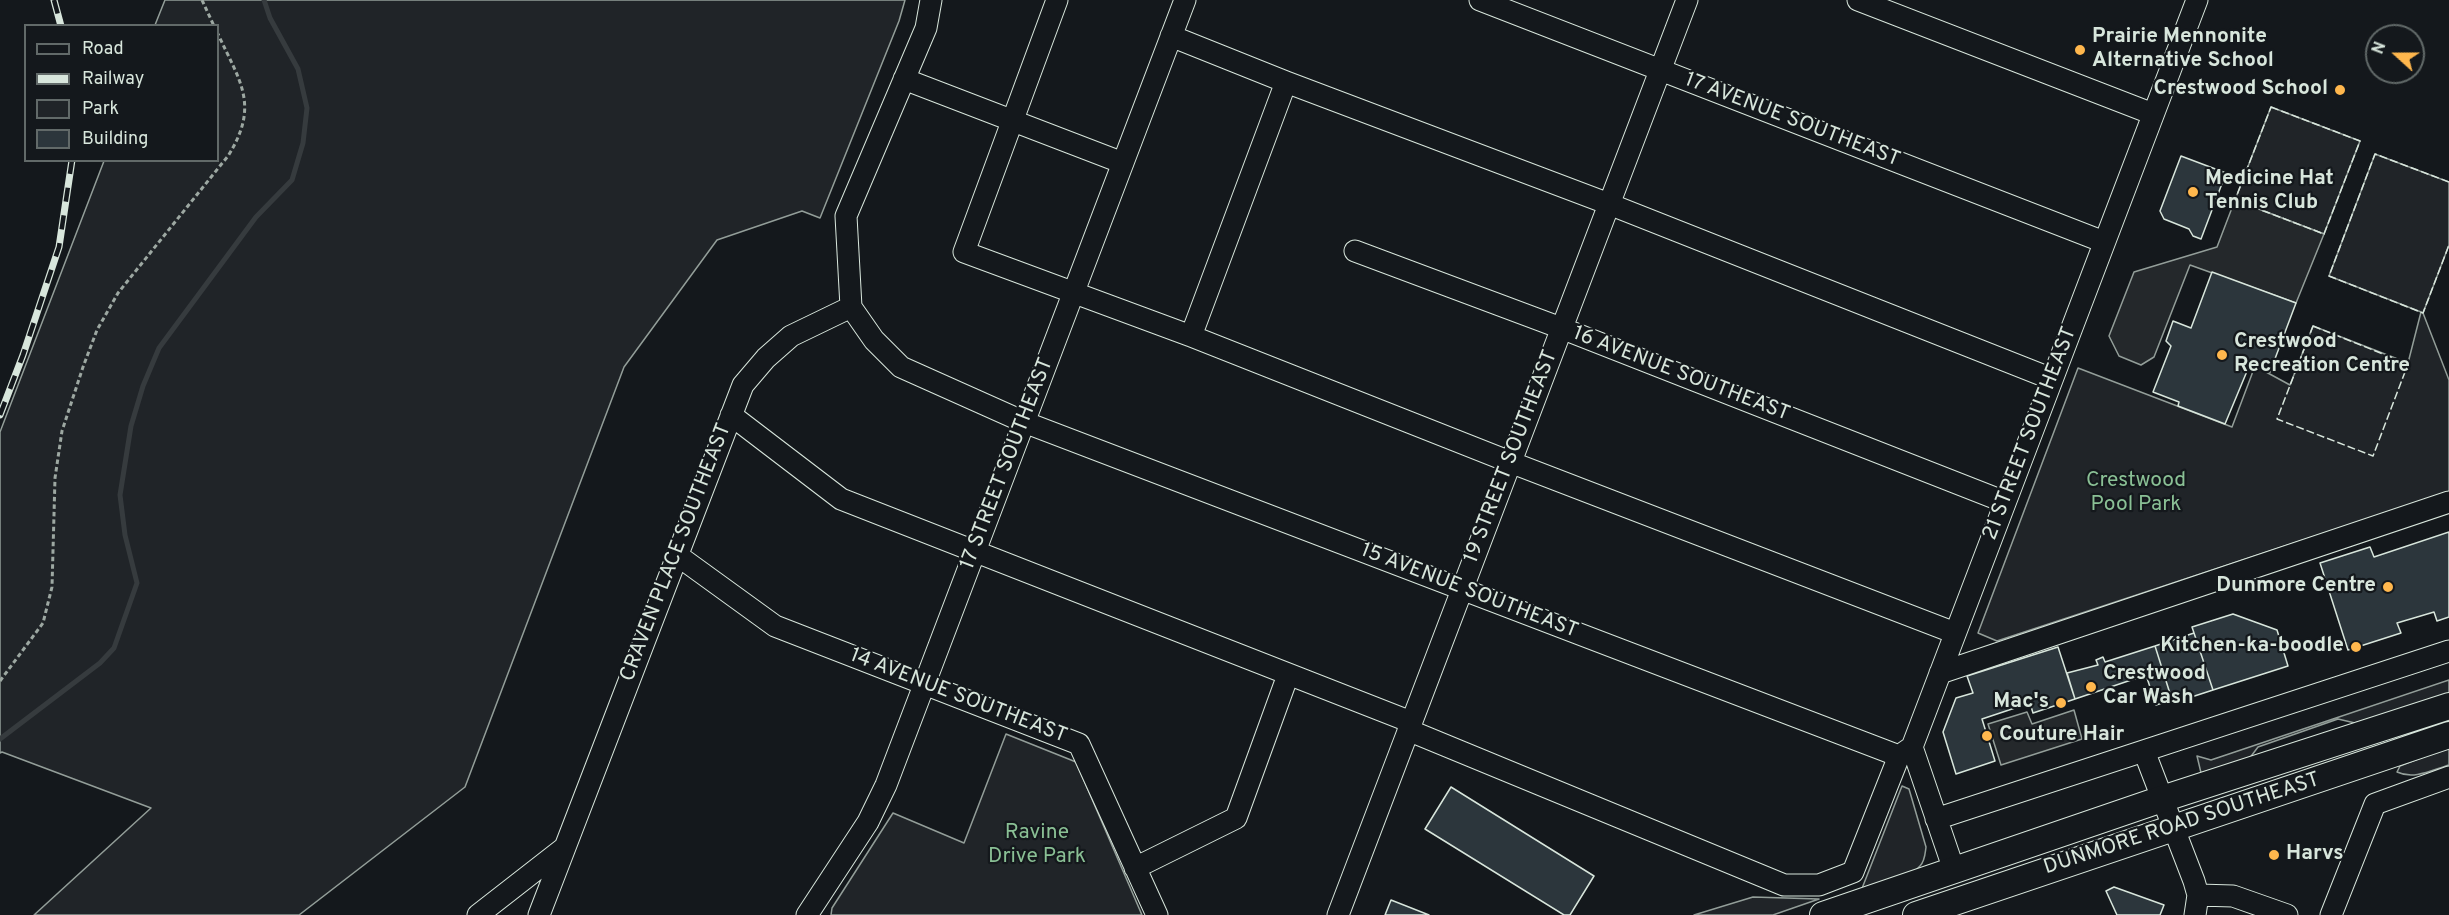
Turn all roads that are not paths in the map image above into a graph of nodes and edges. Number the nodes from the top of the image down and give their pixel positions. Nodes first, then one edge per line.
1 (931, 0) edge
2 (1057, 0) edge
3 (1185, 0) edge
4 (1480, 0) edge
5 (1687, 0) edge
6 (1858, 0) edge
7 (2197, 0) edge
8 (1171, 36) junction
9 (1660, 70) junction
10 (904, 79) junction
11 (1286, 82) junction
12 (2153, 114) junction
13 (1013, 121) junction
14 (1123, 163) junction
15 (1609, 204) junction
16 (2104, 242) junction
17 (1355, 251) dead end
18 (1073, 292) junction
19 (851, 307) junction
20 (1561, 328) junction
21 (1191, 336) junction
22 (2052, 380) junction
23 (731, 415) junction
24 (1024, 422) junction
25 (1510, 462) junction
26 (2005, 502) junction
27 (2449, 502) edge
28 (974, 552) junction
29 (676, 555) junction
30 (1462, 589) junction
31 (1955, 633) junction
32 (2449, 651) edge
33 (1940, 673) junction
34 (1288, 675) junction
35 (924, 685) junction
36 (2449, 706) edge
37 (1410, 726) junction
38 (2449, 735) edge
39 (2144, 751) junction
40 (1905, 752) junction
41 (2449, 777) edge
42 (2162, 799) junction
43 (1936, 819) junction
44 (2174, 827) junction
45 (564, 847) junction
46 (1136, 868) junction
47 (1954, 870) junction
48 (2196, 905) edge
49 (478, 915) edge
50 (539, 915) edge
51 (807, 915) edge
52 (1157, 915) edge
53 (1338, 915) edge
54 (1823, 915) edge
55 (1916, 915) edge
56 (2287, 915) edge
57 (2331, 915) edge

1 - 10 street
2 - 13 street
3 - 8 street, 17 STREET SOUTHEAST
4 - 9 street, 17 AVENUE SOUTHEAST
5 - 9 street, 19 STREET SOUTHEAST
6 - 12 street
7 - 12 street, 21 STREET SOUTHEAST
8 - 11 street
8 - 14 street, 17 STREET SOUTHEAST
9 - 15 street, 19 STREET SOUTHEAST
9 - 16 street, 17 AVENUE SOUTHEAST
10 - 13 street
10 - 19 street
11 - 15 street
11 - 21 street
12 - 16 street, 21 STREET SOUTHEAST
13 - 14 street
13 - 18 street
14 - 18 street, 17 STREET SOUTHEAST
15 - 20 street, 19 STREET SOUTHEAST
15 - 22 street
16 - 22 street, 21 STREET SOUTHEAST
17 - 20 street, 16 AVENUE SOUTHEAST
18 - 21 street
18 - 24 street, 17 STREET SOUTHEAST
19 - 23 street, CRAVEN PLACE SOUTHEAST
19 - 24 street, 15 AVENUE SOUTHEAST
20 - 25 street, 19 STREET SOUTHEAST
20 - 26 street, 16 AVENUE SOUTHEAST
21 - 25 street
22 - 26 street, 21 STREET SOUTHEAST
23 - 28 street, 21 STREET SOUTHEAST
23 - 29 street, CRAVEN PLACE SOUTHEAST
24 - 28 street, 17 STREET SOUTHEAST
24 - 30 street, 15 AVENUE SOUTHEAST
25 - 30 street, 19 STREET SOUTHEAST
25 - 31 street
26 - 31 street, 21 STREET SOUTHEAST
27 - 33 street
28 - 34 street, 21 STREET SOUTHEAST
28 - 35 street, 17 STREET SOUTHEAST
29 - 35 street, 14 AVENUE SOUTHEAST
29 - 45 street, CRAVEN PLACE SOUTHEAST
30 - 37 street, 19 STREET SOUTHEAST
30 - 40 street, 15 AVENUE SOUTHEAST
31 - 33 street, 21 STREET SOUTHEAST
32 - 39 street
33 - 40 street, 21 STREET SOUTHEAST
34 - 37 street, 21 STREET SOUTHEAST
34 - 46 street
35 - 46 street, 14 AVENUE SOUTHEAST
35 - 51 street, 17 STREET SOUTHEAST
36 - 42 main road, DUNMORE ROAD SOUTHEAST
37 - 40 street, 21 STREET SOUTHEAST
37 - 53 street, 19 STREET SOUTHEAST
38 - 44 main road, DUNMORE ROAD SOUTHEAST
39 - 42 street, DUNMORE ROAD SOUTHEAST
39 - 43 street
40 - 43 street
41 - 57 street
42 - 44 street
42 - 47 main road, DUNMORE ROAD SOUTHEAST
43 - 47 street
44 - 48 street
44 - 55 main road, DUNMORE ROAD SOUTHEAST
45 - 49 street
45 - 50 street, CRAVEN PLACE SOUTHEAST
46 - 52 street, 14 AVENUE SOUTHEAST
47 - 54 main road, DUNMORE ROAD SOUTHEAST
48 - 56 street

